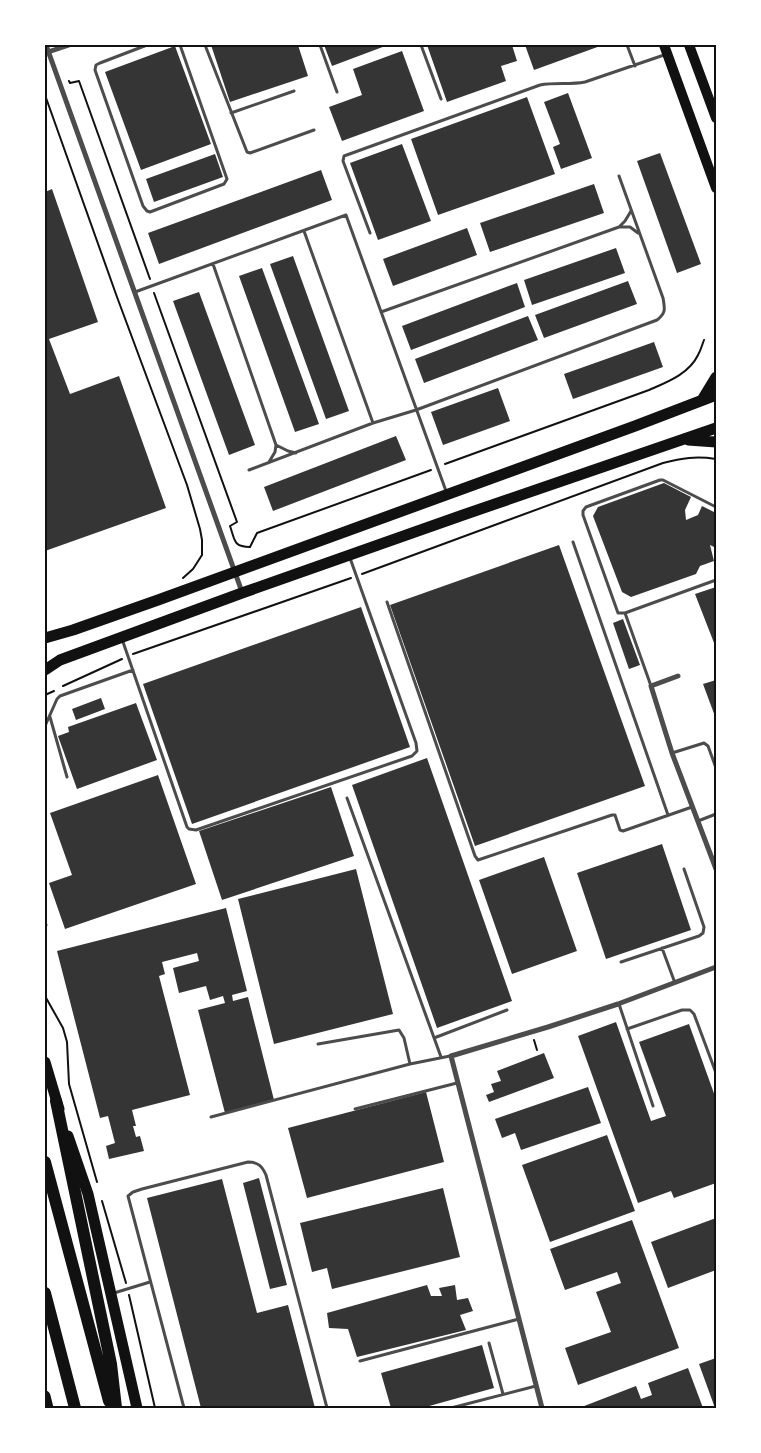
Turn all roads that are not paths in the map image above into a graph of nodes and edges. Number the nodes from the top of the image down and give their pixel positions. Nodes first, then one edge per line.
1 (46, 45) edge
2 (69, 45) edge
3 (144, 45) edge
4 (180, 45) edge
5 (205, 45) edge
6 (320, 45) edge
7 (421, 45) edge
8 (627, 45) edge
9 (689, 45) edge
10 (666, 50) edge
11 (47, 52) edge
12 (635, 66) junction
13 (294, 90) dead end
14 (337, 92) dead end
15 (441, 99) dead end
16 (231, 113) junction
17 (716, 118) edge
18 (314, 130) dead end
19 (619, 176) dead end
20 (716, 188) edge
21 (631, 210) junction
22 (619, 227) junction
23 (304, 231) junction
24 (370, 233) dead end
25 (640, 234) junction
26 (212, 264) junction
27 (134, 293) junction
28 (381, 312) junction
29 (716, 377) edge
30 (716, 395) edge
31 (702, 400) junction
32 (416, 410) junction
33 (374, 423) junction
34 (716, 428) edge
35 (684, 440) junction
36 (716, 442) edge
37 (276, 444) junction
38 (297, 453) junction
39 (269, 463) junction
40 (249, 470) dead end
41 (447, 495) junction
42 (716, 507) edge
43 (573, 542) dead end
44 (349, 555) junction
45 (234, 572) junction
46 (716, 580) edge
47 (242, 593) junction
48 (387, 602) dead end
49 (625, 613) junction
50 (45, 638) edge
51 (121, 638) junction
52 (45, 670) edge
53 (133, 670) junction
54 (678, 676) dead end
55 (651, 686) junction
56 (49, 716) junction
57 (45, 726) edge
58 (672, 753) junction
59 (716, 768) edge
60 (67, 777) dead end
61 (347, 798) dead end
62 (692, 807) junction
63 (716, 814) edge
64 (668, 815) junction
65 (698, 821) junction
66 (684, 869) dead end
67 (716, 869) edge
68 (662, 948) junction
69 (621, 962) dead end
70 (716, 967) edge
71 (675, 983) junction
72 (618, 1004) junction
73 (507, 1010) dead end
74 (627, 1029) junction
75 (434, 1038) junction
76 (318, 1044) dead end
77 (451, 1056) junction
78 (441, 1057) junction
79 (45, 1062) edge
80 (410, 1064) junction
81 (716, 1073) edge
82 (458, 1083) junction
83 (56, 1101) junction
84 (654, 1106) dead end
85 (355, 1109) dead end
86 (211, 1117) dead end
87 (45, 1162) edge
88 (150, 1282) junction
89 (45, 1293) edge
90 (110, 1293) junction
91 (519, 1319) junction
92 (45, 1330) edge
93 (489, 1343) dead end
94 (58, 1345) junction
95 (360, 1361) dead end
96 (536, 1386) junction
97 (503, 1394) junction
98 (45, 1396) edge
99 (48, 1408) edge
100 (76, 1408) edge
101 (111, 1408) edge
102 (116, 1408) edge
103 (137, 1408) edge
104 (184, 1408) edge
105 (327, 1408) edge
106 (451, 1408) edge
107 (542, 1408) edge

1 - 11 street
2 - 11 street
3 - 4 lane
5 - 16 lane
6 - 14 lane
7 - 15 lane
8 - 12 lane
9 - 17 main road
10 - 12 lane
10 - 20 main road
11 - 27 street
12 - 24 lane
13 - 16 lane
16 - 18 lane
19 - 21 lane
21 - 22 lane
21 - 25 lane
22 - 25 lane
22 - 28 lane
23 - 26 lane
23 - 28 lane
23 - 33 lane
25 - 32 lane
26 - 27 lane
26 - 37 lane
27 - 45 street
28 - 32 lane
29 - 31 main road
30 - 31 main road
31 - 41 main road
32 - 33 lane
32 - 41 lane
33 - 38 lane
34 - 35 main road
35 - 36 main road
35 - 44 main road
37 - 38 lane
37 - 39 lane
38 - 39 lane
39 - 40 lane
41 - 45 main road
42 - 49 lane
43 - 64 lane
44 - 47 main road
44 - 53 lane
45 - 47 street
45 - 50 main road
46 - 49 lane
47 - 51 main road
48 - 64 lane
49 - 55 lane
51 - 52 main road
51 - 53 lane
53 - 56 lane
54 - 55 street
55 - 58 street
56 - 57 lane
56 - 60 lane
58 - 59 lane
58 - 62 street
61 - 75 lane
62 - 64 lane
62 - 65 street
63 - 65 lane
65 - 67 street
66 - 68 lane
68 - 69 lane
68 - 71 lane
70 - 71 street
71 - 72 street
72 - 74 lane
72 - 77 street
73 - 75 lane
74 - 81 lane
74 - 84 lane
75 - 78 lane
76 - 80 lane
77 - 78 lane
77 - 82 street
78 - 80 lane
79 - 83 main road
80 - 86 lane
82 - 85 lane
82 - 91 street
83 - 90 main road
83 - 102 highway
87 - 101 highway
88 - 90 lane
88 - 104 lane
88 - 105 lane
89 - 94 highway
90 - 103 main road
91 - 95 lane
91 - 96 street
92 - 94 highway
93 - 97 lane
94 - 100 highway
96 - 97 lane
96 - 107 street
97 - 106 lane
98 - 99 main road

